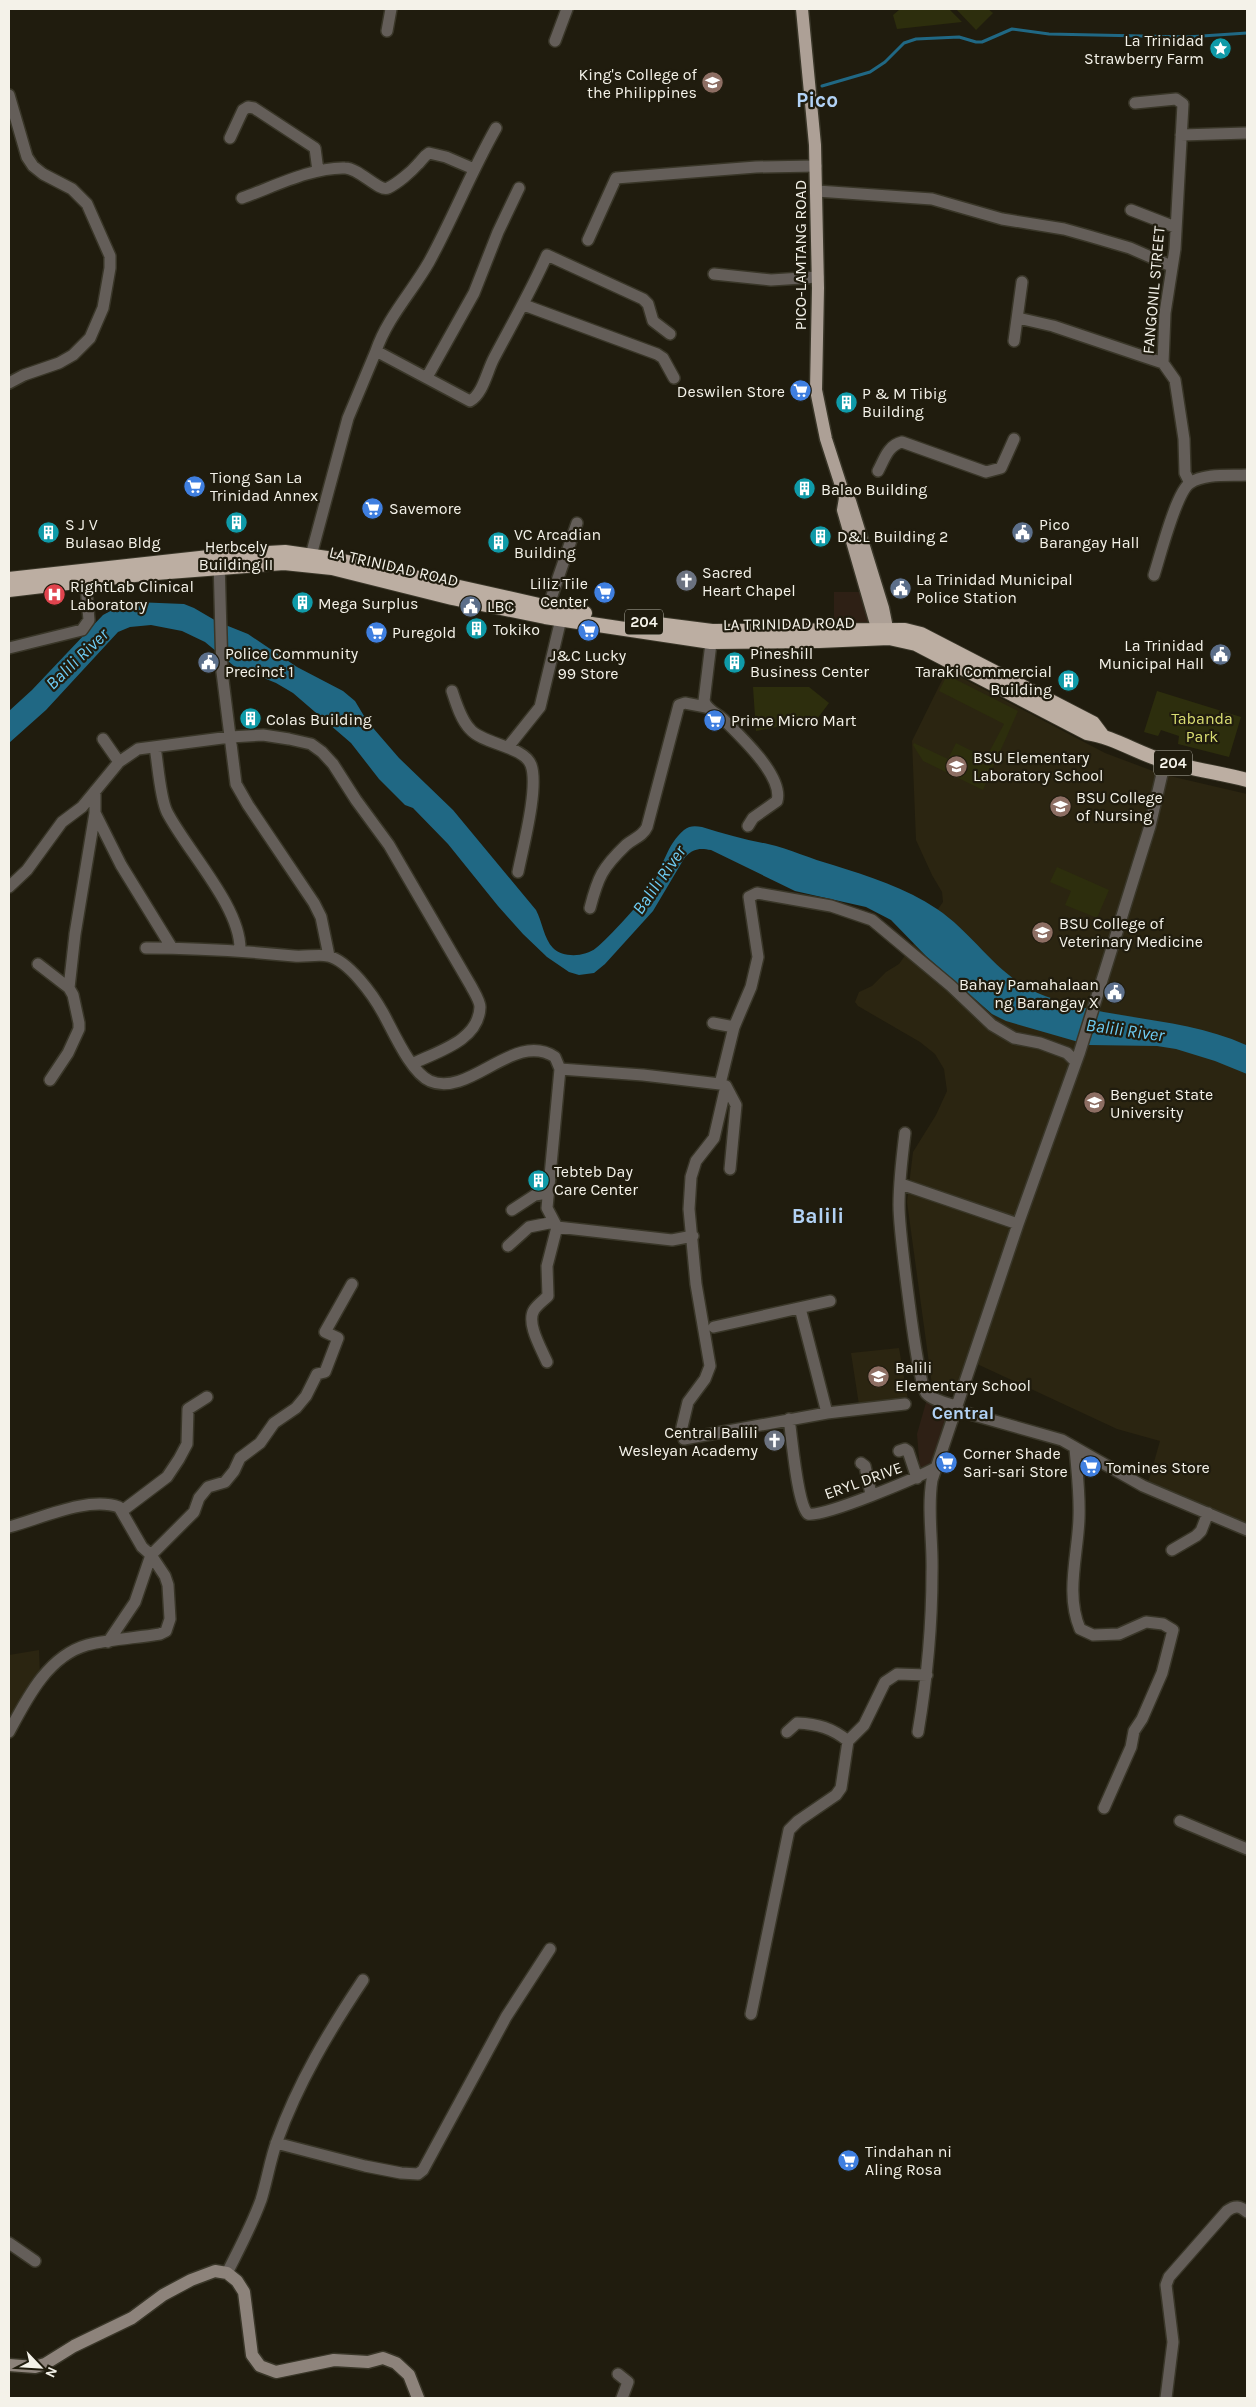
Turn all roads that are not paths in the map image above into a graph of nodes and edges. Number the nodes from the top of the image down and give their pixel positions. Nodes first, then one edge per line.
1 (391, 9) edge
2 (567, 9) edge
3 (802, 9) edge
4 (387, 31) dead end
5 (555, 41) dead end
6 (9, 95) edge
7 (1135, 103) dead end
8 (496, 128) dead end
9 (1181, 129) junction
10 (1247, 133) edge
11 (230, 138) dead end
12 (816, 166) junction
13 (474, 169) junction
14 (318, 171) junction
15 (519, 188) dead end
16 (817, 191) junction
17 (242, 198) dead end
18 (1131, 210) dead end
19 (1175, 228) junction
20 (588, 240) dead end
21 (1171, 266) junction
22 (714, 274) dead end
23 (818, 277) junction
24 (1022, 282) dead end
25 (524, 305) junction
26 (1018, 318) junction
27 (670, 334) dead end
28 (1014, 341) dead end
29 (376, 351) junction
30 (1163, 363) junction
31 (427, 377) junction
32 (674, 378) dead end
33 (9, 383) edge
34 (1014, 439) dead end
35 (878, 471) dead end
36 (1247, 476) edge
37 (1190, 483) junction
38 (577, 523) dead end
39 (309, 559) junction
40 (219, 562) junction
41 (1154, 575) dead end
42 (85, 576) junction
43 (9, 579) edge
44 (9, 590) edge
45 (546, 612) junction
46 (560, 619) junction
47 (884, 633) junction
48 (712, 636) junction
49 (9, 648) edge
50 (452, 691) dead end
51 (706, 707) junction
52 (230, 737) junction
53 (103, 739) dead end
54 (155, 747) junction
55 (508, 747) junction
56 (1165, 761) junction
57 (119, 762) junction
58 (1247, 780) edge
59 (95, 791) junction
60 (95, 812) junction
61 (748, 826) dead end
62 (518, 872) dead end
63 (9, 888) edge
64 (590, 908) dead end
65 (146, 948) dead end
66 (172, 948) junction
67 (240, 950) junction
68 (329, 956) junction
69 (38, 964) dead end
70 (69, 988) junction
71 (713, 1023) dead end
72 (734, 1027) junction
73 (1078, 1058) junction
74 (412, 1064) junction
75 (560, 1069) junction
76 (50, 1080) dead end
77 (723, 1085) junction
78 (905, 1133) dead end
79 (730, 1169) dead end
80 (901, 1184) junction
81 (547, 1193) junction
82 (512, 1210) dead end
83 (1018, 1224) junction
84 (555, 1225) junction
85 (693, 1236) junction
86 (508, 1246) dead end
87 (352, 1284) dead end
88 (830, 1301) dead end
89 (800, 1308) junction
90 (714, 1327) dead end
91 (547, 1362) dead end
92 (207, 1397) dead end
93 (905, 1404) dead end
94 (956, 1408) junction
95 (826, 1413) junction
96 (789, 1419) junction
97 (1075, 1448) junction
98 (899, 1451) dead end
99 (861, 1463) dead end
100 (937, 1466) junction
101 (917, 1478) junction
102 (871, 1494) junction
103 (122, 1510) junction
104 (1208, 1513) junction
105 (9, 1527) edge
106 (1247, 1530) edge
107 (1172, 1550) dead end
108 (151, 1555) junction
109 (108, 1642) junction
110 (927, 1675) junction
111 (9, 1732) edge
112 (787, 1732) dead end
113 (918, 1732) dead end
114 (848, 1741) junction
115 (1104, 1808) dead end
116 (1180, 1821) dead end
117 (1247, 1849) edge
118 (550, 1949) dead end
119 (363, 1980) dead end
120 (751, 2014) dead end
121 (276, 2143) junction
122 (1247, 2212) edge
123 (9, 2243) edge
124 (35, 2261) dead end
125 (227, 2273) junction
126 (9, 2365) edge
127 (618, 2374) dead end
128 (418, 2398) edge
129 (622, 2398) edge
130 (1166, 2398) edge

1 - 4 street
2 - 5 street
3 - 12 main road, PICO-LAMTANG ROAD
6 - 33 street
7 - 9 street, FANGONIL STREET
8 - 13 street
9 - 10 street
9 - 19 street, FANGONIL STREET
11 - 14 street
12 - 16 main road, PICO-LAMTANG ROAD
12 - 20 street
13 - 14 street
13 - 29 street
14 - 17 street
15 - 31 street
16 - 21 street
16 - 23 main road, PICO-LAMTANG ROAD
18 - 19 street
19 - 21 street, FANGONIL STREET
21 - 30 street, FANGONIL STREET
22 - 23 street
23 - 47 main road, PICO-LAMTANG ROAD
24 - 26 street
25 - 27 street
25 - 31 street
25 - 32 street
26 - 28 street
26 - 30 street
29 - 31 street
29 - 39 street
30 - 37 street, FANGONIL STREET
34 - 35 street
36 - 37 street
37 - 41 street
38 - 45 street
39 - 40 highway, LA TRINIDAD ROAD / 204
39 - 45 highway, LA TRINIDAD ROAD / 204
40 - 42 highway, LA TRINIDAD ROAD / 204
40 - 52 street
42 - 43 highway, LA TRINIDAD ROAD / 204
42 - 44 highway, LA TRINIDAD ROAD / 204
42 - 49 street
45 - 46 highway, LA TRINIDAD ROAD / 204
45 - 48 highway, LA TRINIDAD ROAD / 204
46 - 48 highway, LA TRINIDAD ROAD / 204
46 - 55 street
47 - 48 highway, LA TRINIDAD ROAD / 204
47 - 56 highway, 204
48 - 51 street
50 - 55 street
51 - 61 street
51 - 64 street
52 - 54 street
52 - 68 street
52 - 74 street
53 - 57 street
54 - 57 street
54 - 67 street
55 - 62 street
56 - 58 highway, 204
56 - 73 street
57 - 59 street
59 - 60 street
59 - 63 street
60 - 66 street
60 - 70 street
65 - 66 street
66 - 67 street
67 - 68 street
68 - 74 street
69 - 70 street
70 - 76 street
71 - 72 street
72 - 73 street
72 - 77 street
73 - 83 street
74 - 75 street
75 - 77 street
75 - 81 street
77 - 79 street
77 - 85 street
78 - 80 street
80 - 83 street
80 - 94 street
81 - 82 street
81 - 84 street
83 - 94 street
84 - 85 street
84 - 86 street
84 - 91 street
85 - 96 street
87 - 108 street
88 - 89 street
89 - 90 street
89 - 95 street
92 - 103 street
93 - 95 street
94 - 97 street
94 - 100 street
95 - 96 street
96 - 102 street, ERYL DRIVE
97 - 104 street
97 - 115 street
98 - 101 street
99 - 102 street
100 - 101 street, ERYL DRIVE
100 - 110 street
101 - 102 street, ERYL DRIVE
103 - 105 street
103 - 108 street
104 - 106 street
104 - 107 street
108 - 109 street
108 - 109 street
109 - 111 street
110 - 113 street
110 - 114 street
112 - 114 street
114 - 120 street
116 - 117 street
118 - 121 street
119 - 121 street
121 - 125 street
122 - 130 street
123 - 124 street
125 - 126 main road
125 - 128 main road
127 - 129 street

